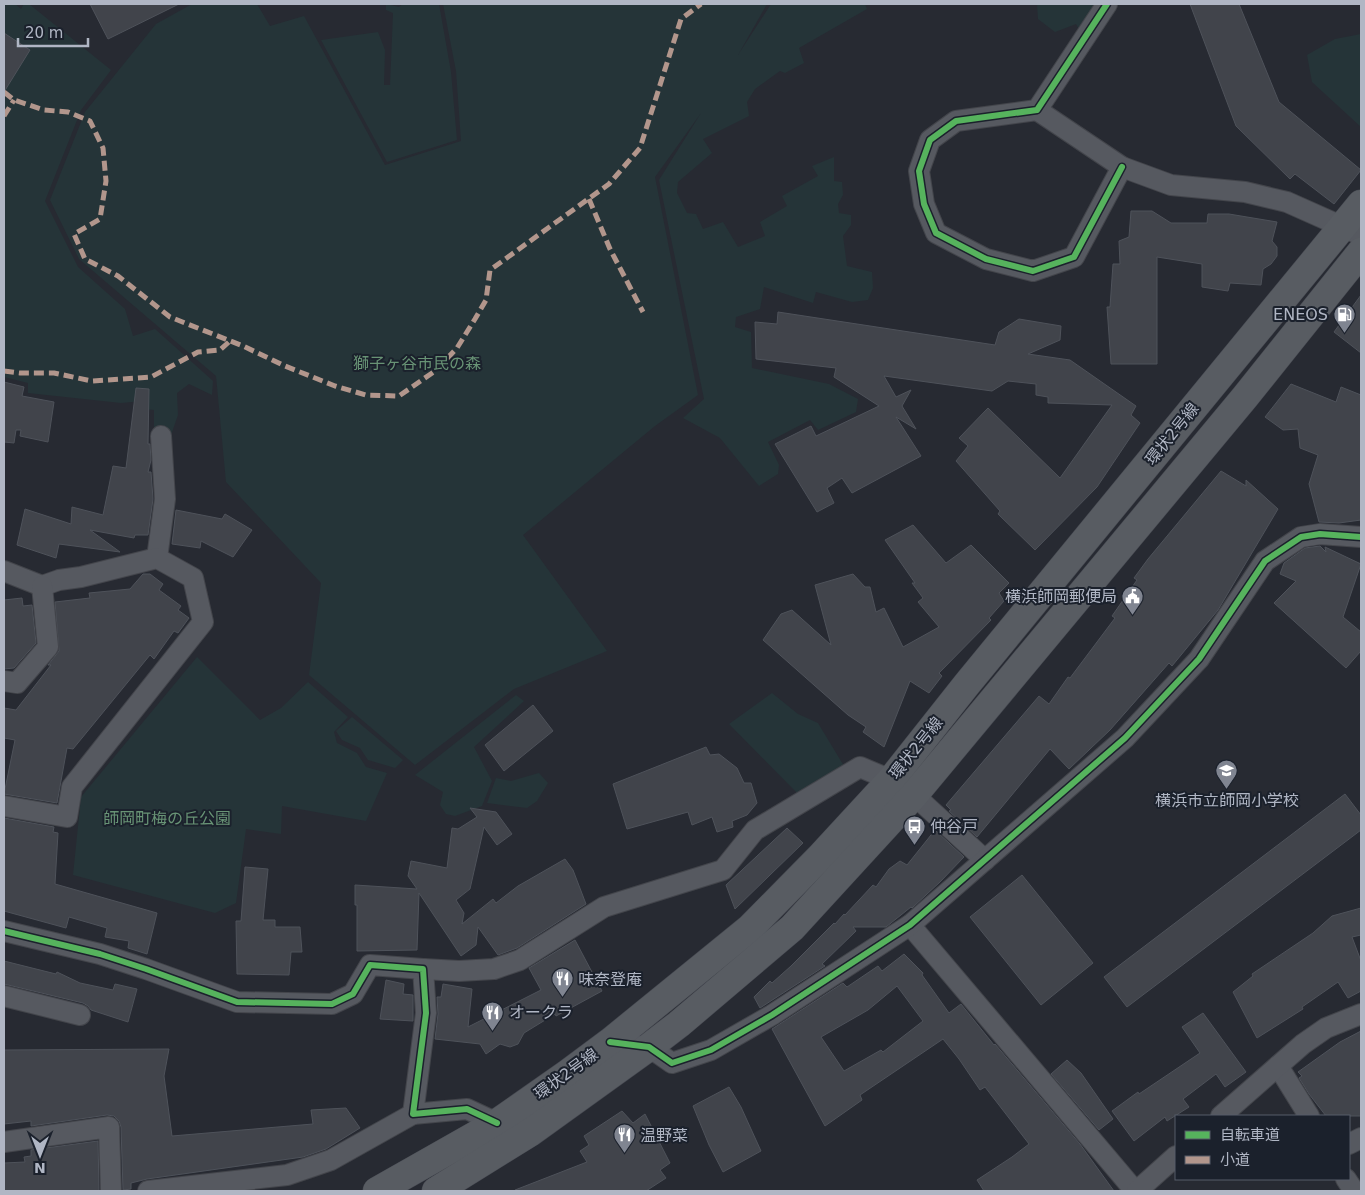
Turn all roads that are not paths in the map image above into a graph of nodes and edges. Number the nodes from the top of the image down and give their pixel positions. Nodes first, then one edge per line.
1 (1107, 4) edge
2 (1037, 110) junction
3 (1122, 167) junction
4 (1361, 204) edge
5 (1352, 231) edge
6 (1361, 252) edge
7 (161, 436) dead end
8 (1361, 537) edge
9 (157, 558) junction
10 (4, 571) edge
11 (42, 586) junction
12 (4, 682) edge
13 (891, 780) junction
14 (914, 795) junction
15 (4, 806) edge
16 (985, 860) junction
17 (910, 925) junction
18 (4, 931) edge
19 (423, 969) junction
20 (4, 996) edge
21 (1361, 1014) edge
22 (80, 1015) dead end
23 (610, 1042) junction
24 (649, 1047) junction
25 (1278, 1066) junction
26 (413, 1114) junction
27 (1222, 1115) edge
28 (1308, 1115) edge
29 (497, 1123) junction
30 (4, 1142) edge
31 (1175, 1157) edge
32 (1347, 1180) edge
33 (111, 1191) edge
34 (148, 1191) edge
35 (377, 1191) edge
36 (436, 1191) edge
37 (1136, 1191) edge
38 (1354, 1191) edge

1 - 2 street
2 - 3 street
2 - 3 street
3 - 5 street
4 - 5 main road, 環状2号線
5 - 13 main road, 環状2号線
6 - 14 main road, 環状2号線
7 - 9 street
8 - 16 street
9 - 11 street
9 - 15 street
10 - 11 street
11 - 12 street
13 - 19 street
13 - 23 main road, 環状2号線
14 - 16 street
14 - 24 main road, 環状2号線
16 - 17 street
17 - 24 street
17 - 37 street
18 - 19 street
19 - 26 street
20 - 22 street
21 - 25 street
23 - 24 street
23 - 29 main road, 環状2号線
24 - 36 main road, 環状2号線
25 - 27 street
25 - 28 street
26 - 29 street
26 - 34 street
29 - 35 main road, 環状2号線
30 - 33 street
31 - 37 street
32 - 38 street

